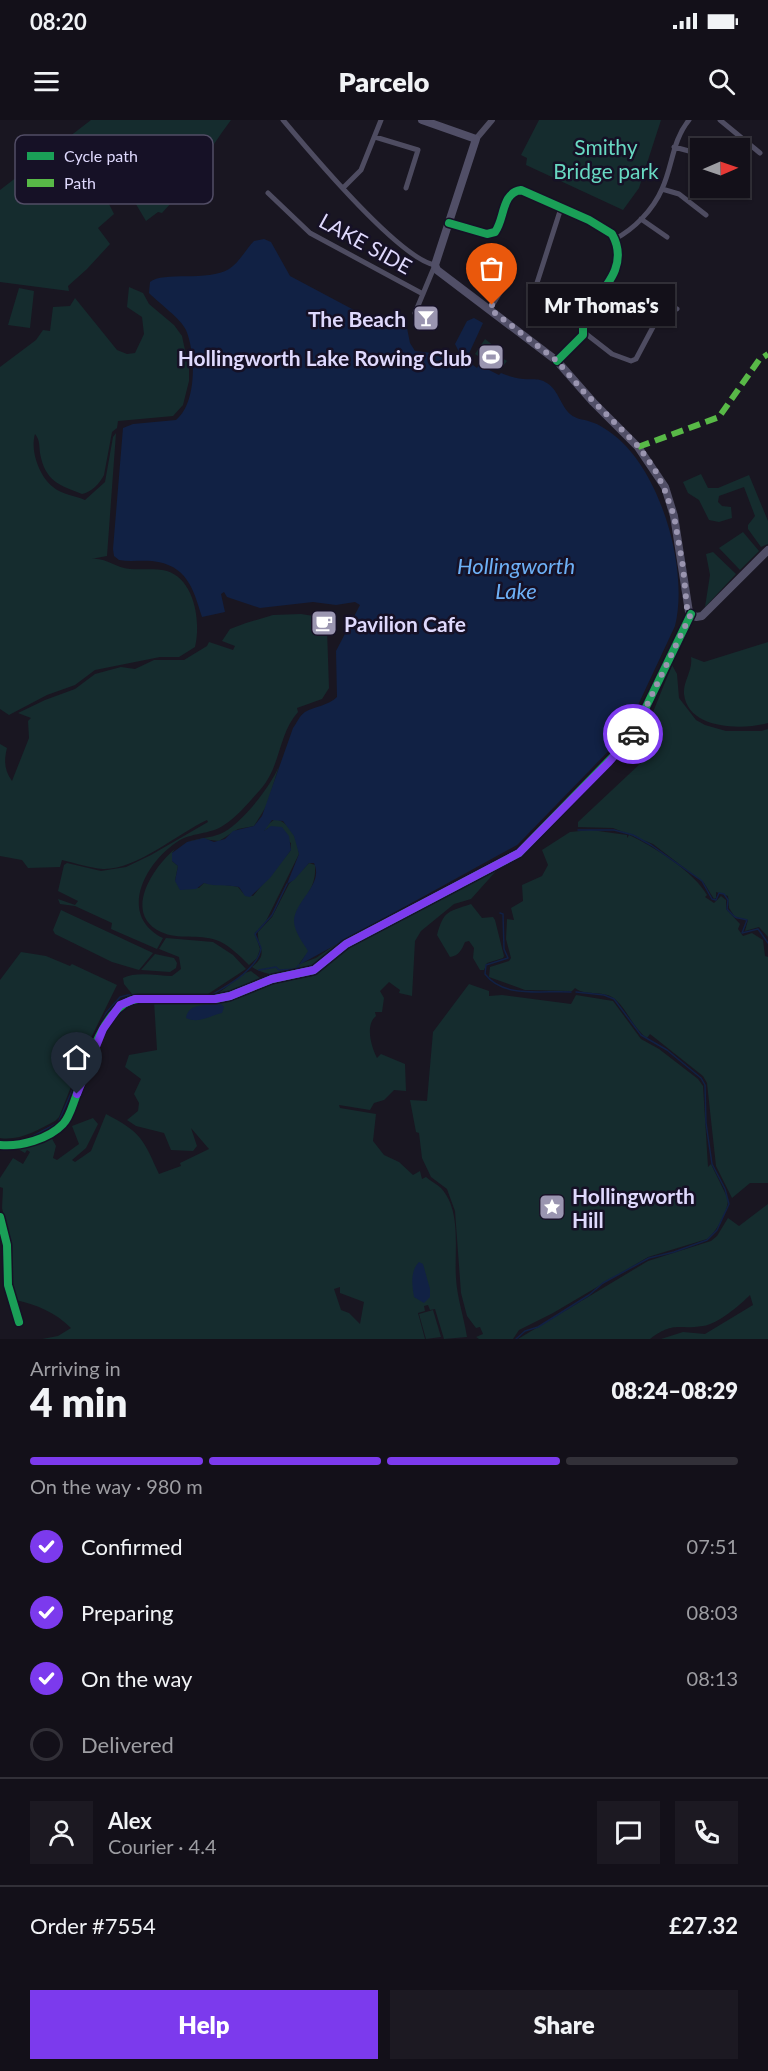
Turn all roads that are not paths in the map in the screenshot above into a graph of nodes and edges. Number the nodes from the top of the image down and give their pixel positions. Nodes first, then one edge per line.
1 (283, 120) edge
2 (381, 120) edge
3 (422, 120) edge
4 (492, 120) edge
5 (689, 120) edge
6 (720, 120) edge
7 (375, 136) junction
8 (476, 139) junction
9 (674, 147) junction
10 (690, 152) edge
11 (760, 153) dead end
12 (343, 188) junction
13 (406, 188) dead end
14 (662, 189) junction
15 (268, 193) dead end
16 (561, 208) junction
17 (706, 215) dead end
18 (641, 219) junction
19 (449, 223) junction
20 (667, 237) dead end
21 (615, 239) junction
22 (435, 265) junction
23 (500, 279) dead end
24 (536, 286) dead end
25 (423, 294) junction
26 (490, 309) junction
27 (677, 309) dead end
28 (415, 313) dead end
29 (585, 333) junction
30 (557, 361) junction
31 (768, 550) edge
32 (691, 614) junction
33 (0, 1145) edge
34 (0, 1217) edge
35 (20, 1322) dead end

1 - 12 street
2 - 7 street
3 - 8 main road
4 - 8 street
5 - 9 street
6 - 11 street
7 - 12 street
7 - 13 street
8 - 19 main road
9 - 10 street
9 - 14 street
12 - 22 street
14 - 17 street
14 - 18 street
15 - 25 street, LAKE SIDE
16 - 19 street
16 - 21 street
16 - 24 street
18 - 20 street
18 - 21 street
19 - 22 main road
21 - 29 street
22 - 25 street
22 - 26 main road
23 - 26 street
25 - 28 street
26 - 30 main road
27 - 29 street
29 - 30 street
30 - 32 main road
31 - 32 main road
32 - 33 street
34 - 35 street

